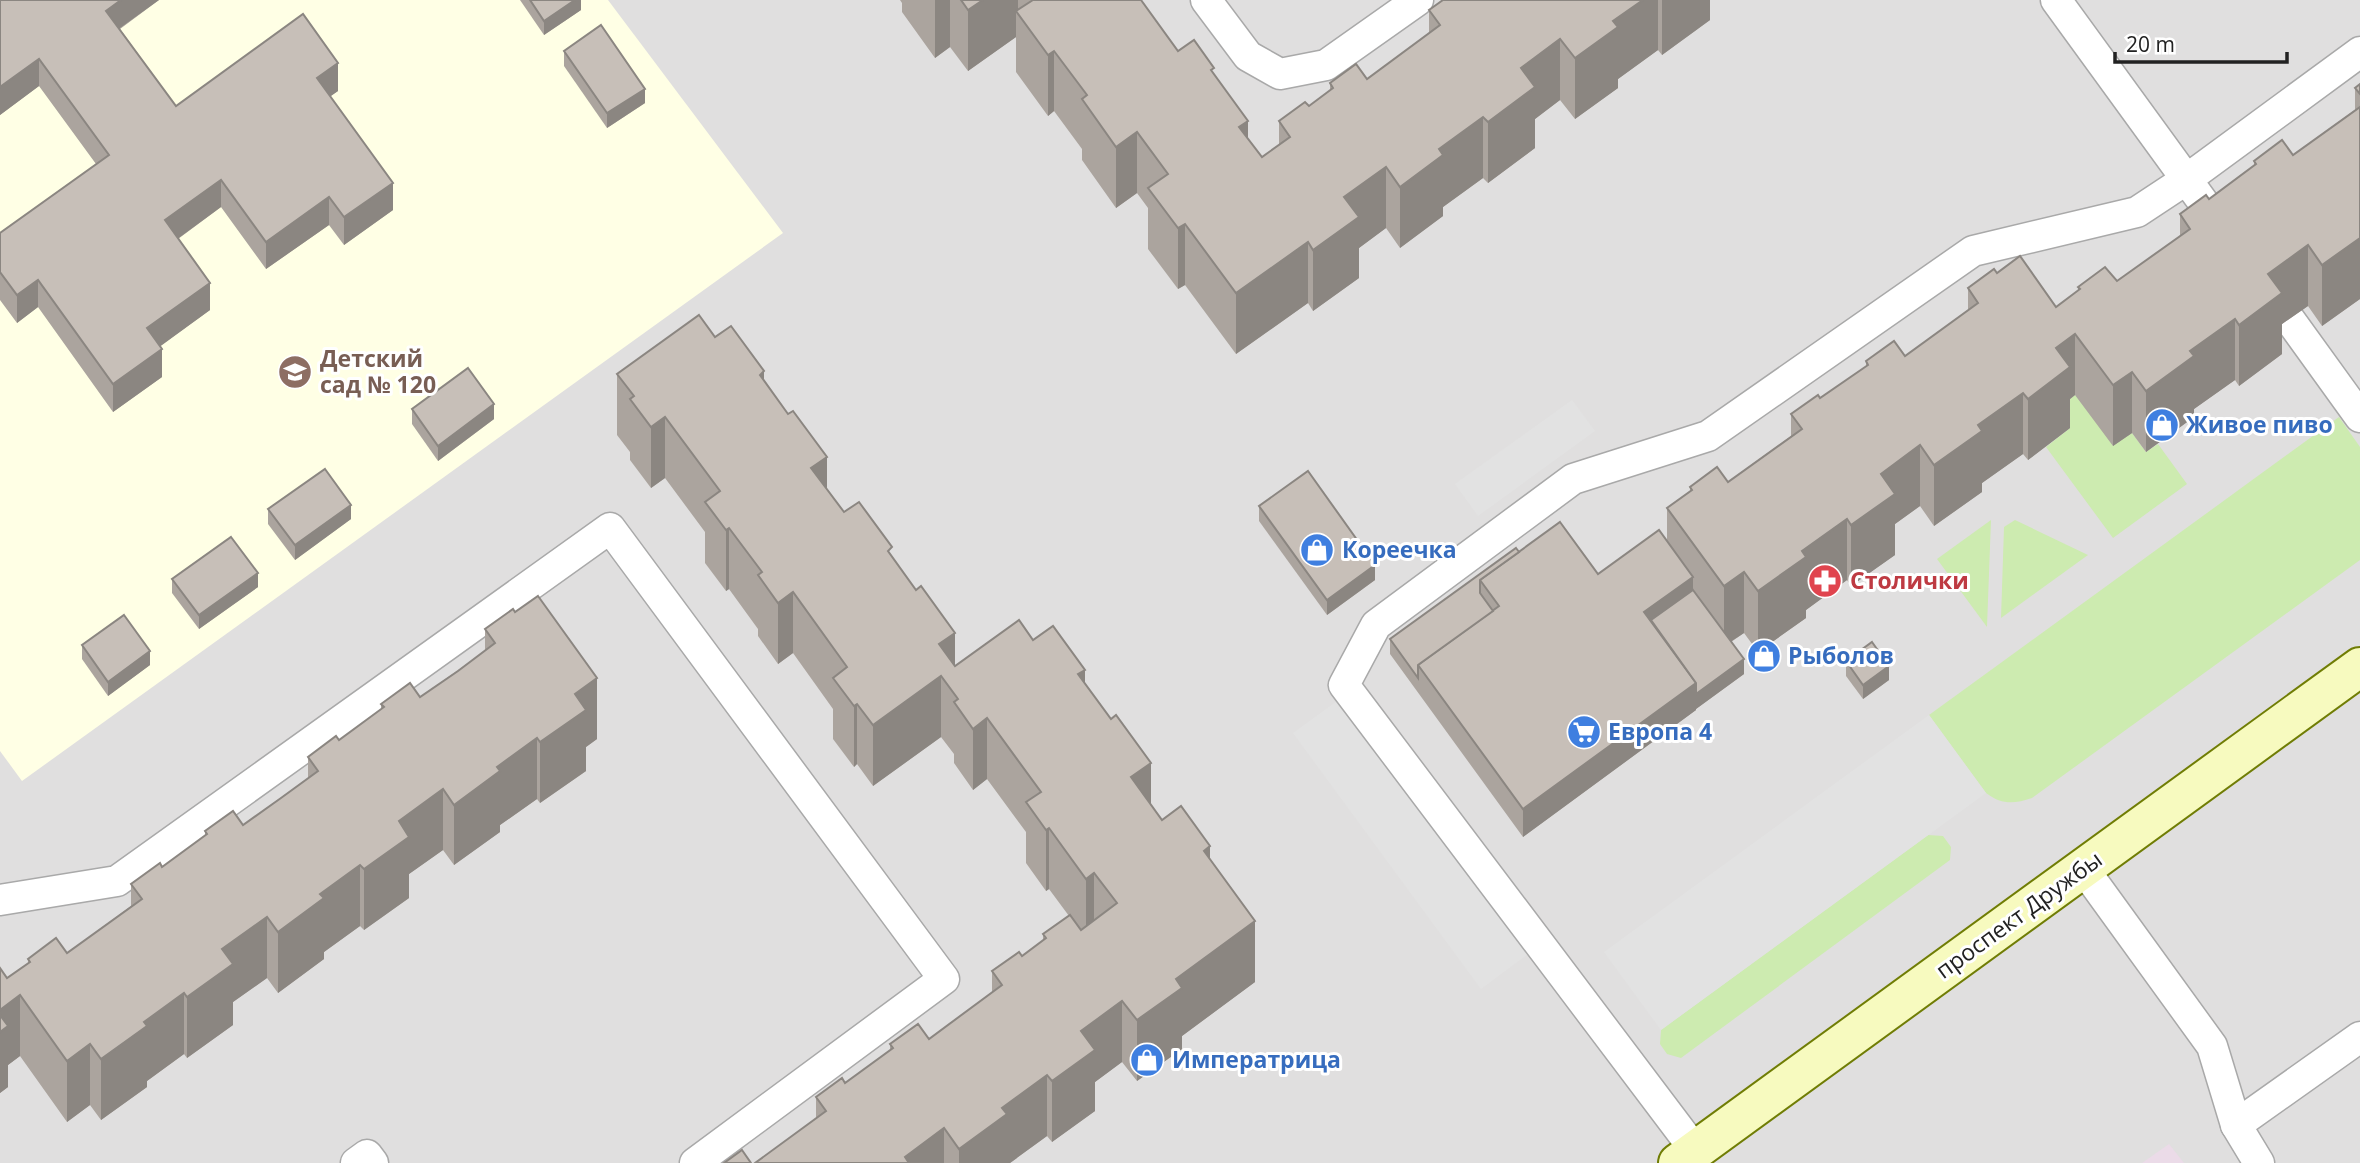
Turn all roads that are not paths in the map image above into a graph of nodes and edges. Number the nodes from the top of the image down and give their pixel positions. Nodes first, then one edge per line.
1 (1206, 0) edge
2 (1418, 0) edge
3 (2056, 0) edge
4 (2360, 52) edge
5 (2187, 179) junction
6 (2232, 242) edge
7 (2290, 320) dead end
8 (2360, 417) edge
9 (2360, 667) edge
10 (2083, 868) junction
11 (0, 900) edge
12 (2360, 1037) edge
13 (2236, 1125) junction
14 (1686, 1157) edge
15 (356, 1163) edge
16 (373, 1163) edge
17 (695, 1163) edge
18 (2259, 1163) edge

1 - 2 lane
3 - 5 lane
4 - 5 lane
5 - 6 lane
5 - 14 lane
7 - 8 lane
9 - 10 main road, проспект Дружбы
10 - 13 lane
10 - 14 main road, проспект Дружбы
11 - 17 lane
12 - 13 lane
13 - 18 lane
15 - 16 lane

